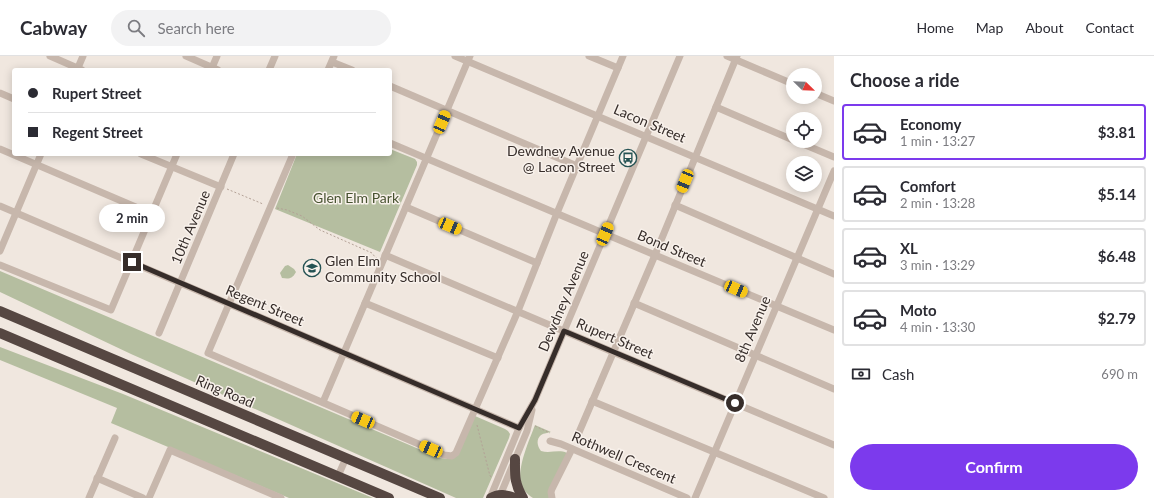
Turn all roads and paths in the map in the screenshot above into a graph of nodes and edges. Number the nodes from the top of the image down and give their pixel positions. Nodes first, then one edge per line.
1 (50, 56) edge
2 (83, 56) edge
3 (186, 56) edge
4 (217, 56) edge
5 (275, 56) edge
6 (455, 56) edge
7 (589, 56) edge
8 (624, 56) edge
9 (680, 56) edge
10 (727, 56) edge
11 (736, 58) edge
12 (333, 59) edge
13 (469, 59) edge
14 (77, 68) edge
15 (79, 68) edge
16 (212, 68) edge
17 (214, 68) edge
18 (270, 68) edge
19 (349, 68) edge
20 (618, 68) junction
21 (786, 81) edge
22 (392, 87) edge
23 (0, 93) edge
24 (822, 96) edge
25 (12, 98) edge
26 (834, 101) edge
27 (716, 107) junction
28 (447, 110) junction
29 (599, 116) junction
30 (646, 136) junction
31 (786, 137) edge
32 (392, 144) edge
33 (813, 148) edge
34 (0, 149) edge
35 (12, 154) edge
36 (16, 156) edge
37 (40, 156) edge
38 (146, 156) edge
39 (176, 156) edge
40 (233, 156) edge
41 (292, 156) edge
42 (695, 157) junction
43 (834, 157) edge
44 (426, 158) junction
45 (37, 165) junction
46 (577, 166) junction
47 (171, 167) junction
48 (834, 171) edge
49 (221, 187) junction
50 (675, 205) junction
51 (0, 206) edge
52 (271, 207) junction
53 (406, 207) junction
54 (818, 209) junction
55 (16, 213) junction
56 (557, 213) junction
57 (152, 214) junction
58 (834, 216) edge
59 (605, 234) junction
60 (0, 251) edge
61 (655, 255) junction
62 (384, 258) junction
63 (797, 258) junction
64 (132, 262) junction
65 (537, 263) junction
66 (0, 265) edge
67 (834, 274) edge
68 (180, 284) junction
69 (365, 303) junction
70 (634, 303) junction
71 (229, 304) junction
72 (0, 305) edge
73 (776, 305) junction
74 (0, 311) edge
75 (518, 311) junction
76 (34, 325) junction
77 (834, 330) edge
78 (564, 331) junction
79 (0, 333) edge
80 (159, 333) dead end
81 (613, 352) junction
82 (344, 353) junction
83 (755, 355) junction
84 (498, 358) junction
85 (834, 389) edge
86 (535, 400) junction
87 (592, 401) junction
88 (323, 402) junction
89 (735, 403) junction
90 (474, 411) junction
91 (529, 424) junction
92 (519, 428) junction
93 (577, 437) dead end
94 (115, 438) dead end
95 (550, 442) joint
96 (834, 445) edge
97 (572, 449) junction
98 (714, 451) junction
99 (346, 458) junction
100 (515, 459) junction
101 (338, 476) junction
102 (493, 477) dead end
103 (97, 478) junction
104 (495, 497) edge
105 (89, 498) edge
106 (143, 498) edge
107 (149, 498) edge
108 (281, 498) edge
109 (389, 498) edge
110 (440, 498) edge
111 (515, 498) edge
112 (523, 498) edge
113 (552, 498) edge
114 (687, 498) edge
115 (695, 498) edge
116 (824, 498) edge

1 - 14 street
2 - 15 street
3 - 16 street
4 - 17 street
5 - 18 street
6 - 13 street, Lacon Street
7 - 20 street
8 - 20 street
9 - 30 street, Dewdney Avenue
10 - 11 street
11 - 21 street
11 - 27 street
12 - 19 street
13 - 28 street
13 - 29 street, Lacon Street
20 - 29 street
22 - 28 street
23 - 25 street
24 - 26 street
27 - 31 street
27 - 42 street
28 - 44 street
28 - 46 street
29 - 30 street, Lacon Street
29 - 46 street
30 - 42 street, Lacon Street
30 - 59 street, Dewdney Avenue
32 - 44 street, Bond Street
33 - 43 street
34 - 35 street
36 - 45 street
37 - 45 street
38 - 47 street
39 - 47 street
40 - 49 street, 10th Avenue
41 - 52 street
42 - 50 street
42 - 54 street, Lacon Street
44 - 53 street
44 - 56 street, Bond Street
45 - 55 street
45 - 57 street
46 - 56 street
47 - 49 street
47 - 57 street
48 - 54 street, 8th Avenue
49 - 52 path
49 - 68 street, 10th Avenue
50 - 61 street
50 - 63 street
51 - 55 street, Regent Street
52 - 62 path
52 - 71 street
53 - 62 street
53 - 65 street
54 - 58 street, Lacon Street
54 - 63 street, 8th Avenue
55 - 60 street
55 - 64 street, Regent Street
56 - 59 street, Bond Street
56 - 65 street
57 - 64 street
59 - 61 street, Bond Street
59 - 78 street, Dewdney Avenue
61 - 70 street
61 - 73 street, Bond Street
62 - 69 street
62 - 75 street, Rupert Street
63 - 67 street
63 - 73 street, 8th Avenue
64 - 66 street
64 - 68 street, Regent Street
65 - 75 street
68 - 71 street, Regent Street
68 - 80 street, 10th Avenue
69 - 82 street
69 - 84 street
70 - 81 street
70 - 83 street
71 - 82 street, Regent Street
71 - 88 street
72 - 76 highway
73 - 77 street, Bond Street
73 - 83 street, 8th Avenue
74 - 76 highway, Ring Road
75 - 78 street, Rupert Street
75 - 84 street
76 - 99 highway, Ring Road
78 - 81 street, Rupert Street
78 - 86 street, Dewdney Avenue
79 - 101 highway
81 - 87 street
81 - 89 street, Rupert Street
82 - 88 street
82 - 90 street, Regent Street
83 - 85 street
83 - 89 street, 8th Avenue
84 - 90 street
86 - 91 street, Dewdney Avenue
86 - 92 street, Dewdney Avenue
87 - 93 street
87 - 98 street
88 - 90 street
89 - 96 street, Rupert Street
89 - 98 street, 8th Avenue
90 - 92 street, Regent Street
90 - 102 path
91 - 95 path
91 - 100 street, Dewdney Avenue
92 - 104 street, Dewdney Avenue
94 - 103 street
95 - 97 street, Rothwell Crescent
97 - 113 street
97 - 114 street, Rothwell Crescent
98 - 115 street, 8th Avenue
98 - 116 street
99 - 101 street
99 - 110 highway, Ring Road
100 - 104 street, Dewdney Avenue
100 - 112 highway
101 - 109 highway
103 - 105 street
103 - 106 street
104 - 111 highway
107 - 108 street

